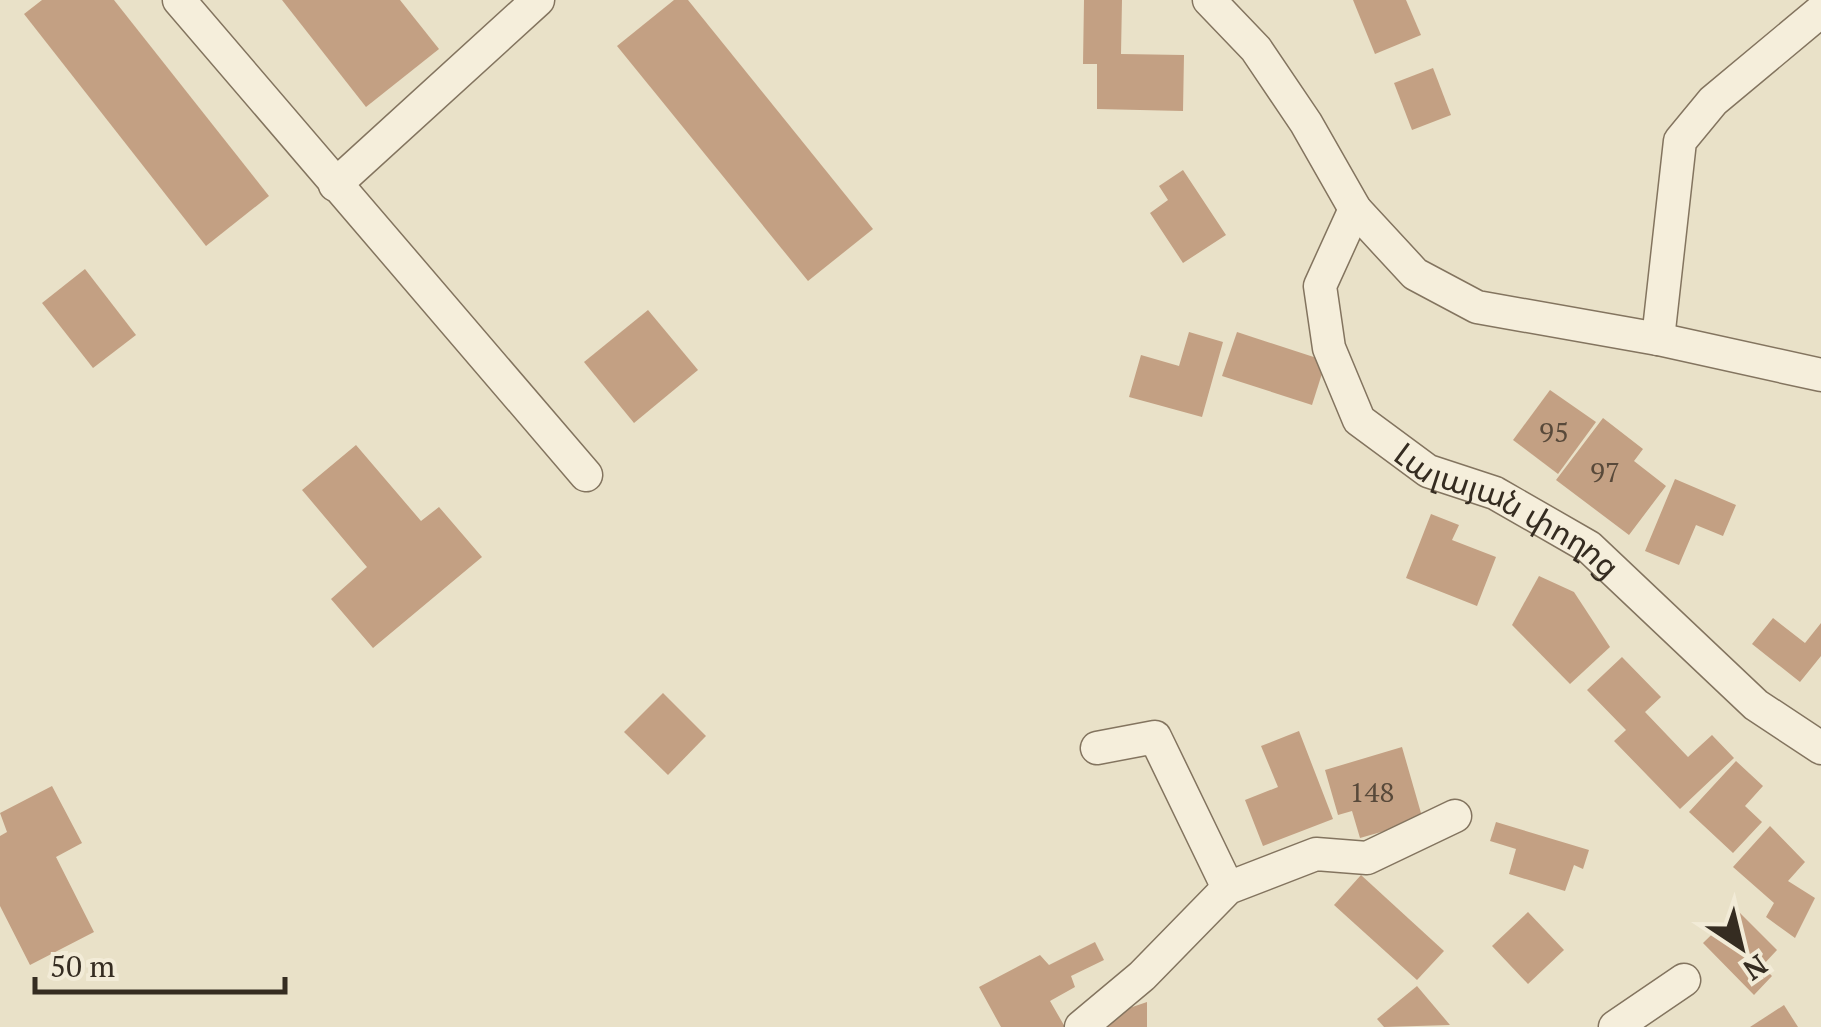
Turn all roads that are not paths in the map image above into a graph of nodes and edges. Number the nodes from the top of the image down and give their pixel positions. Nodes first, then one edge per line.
1 (179, 0) edge
2 (538, 0) edge
3 (1209, 0) edge
4 (1821, 11) edge
5 (335, 185) junction
6 (1356, 209) junction
7 (1658, 339) junction
8 (1821, 375) edge
9 (586, 475) dead end
10 (1096, 748) dead end
11 (1821, 748) edge
12 (1455, 816) dead end
13 (1228, 888) junction
14 (1684, 980) dead end
15 (1082, 1027) edge
16 (1615, 1027) edge

1 - 5 street
2 - 5 street
3 - 6 street
4 - 7 street
5 - 9 street
6 - 7 street
6 - 11 street, Լալայան փողոց
7 - 8 street
10 - 13 street
12 - 13 street
13 - 15 street
14 - 16 street

